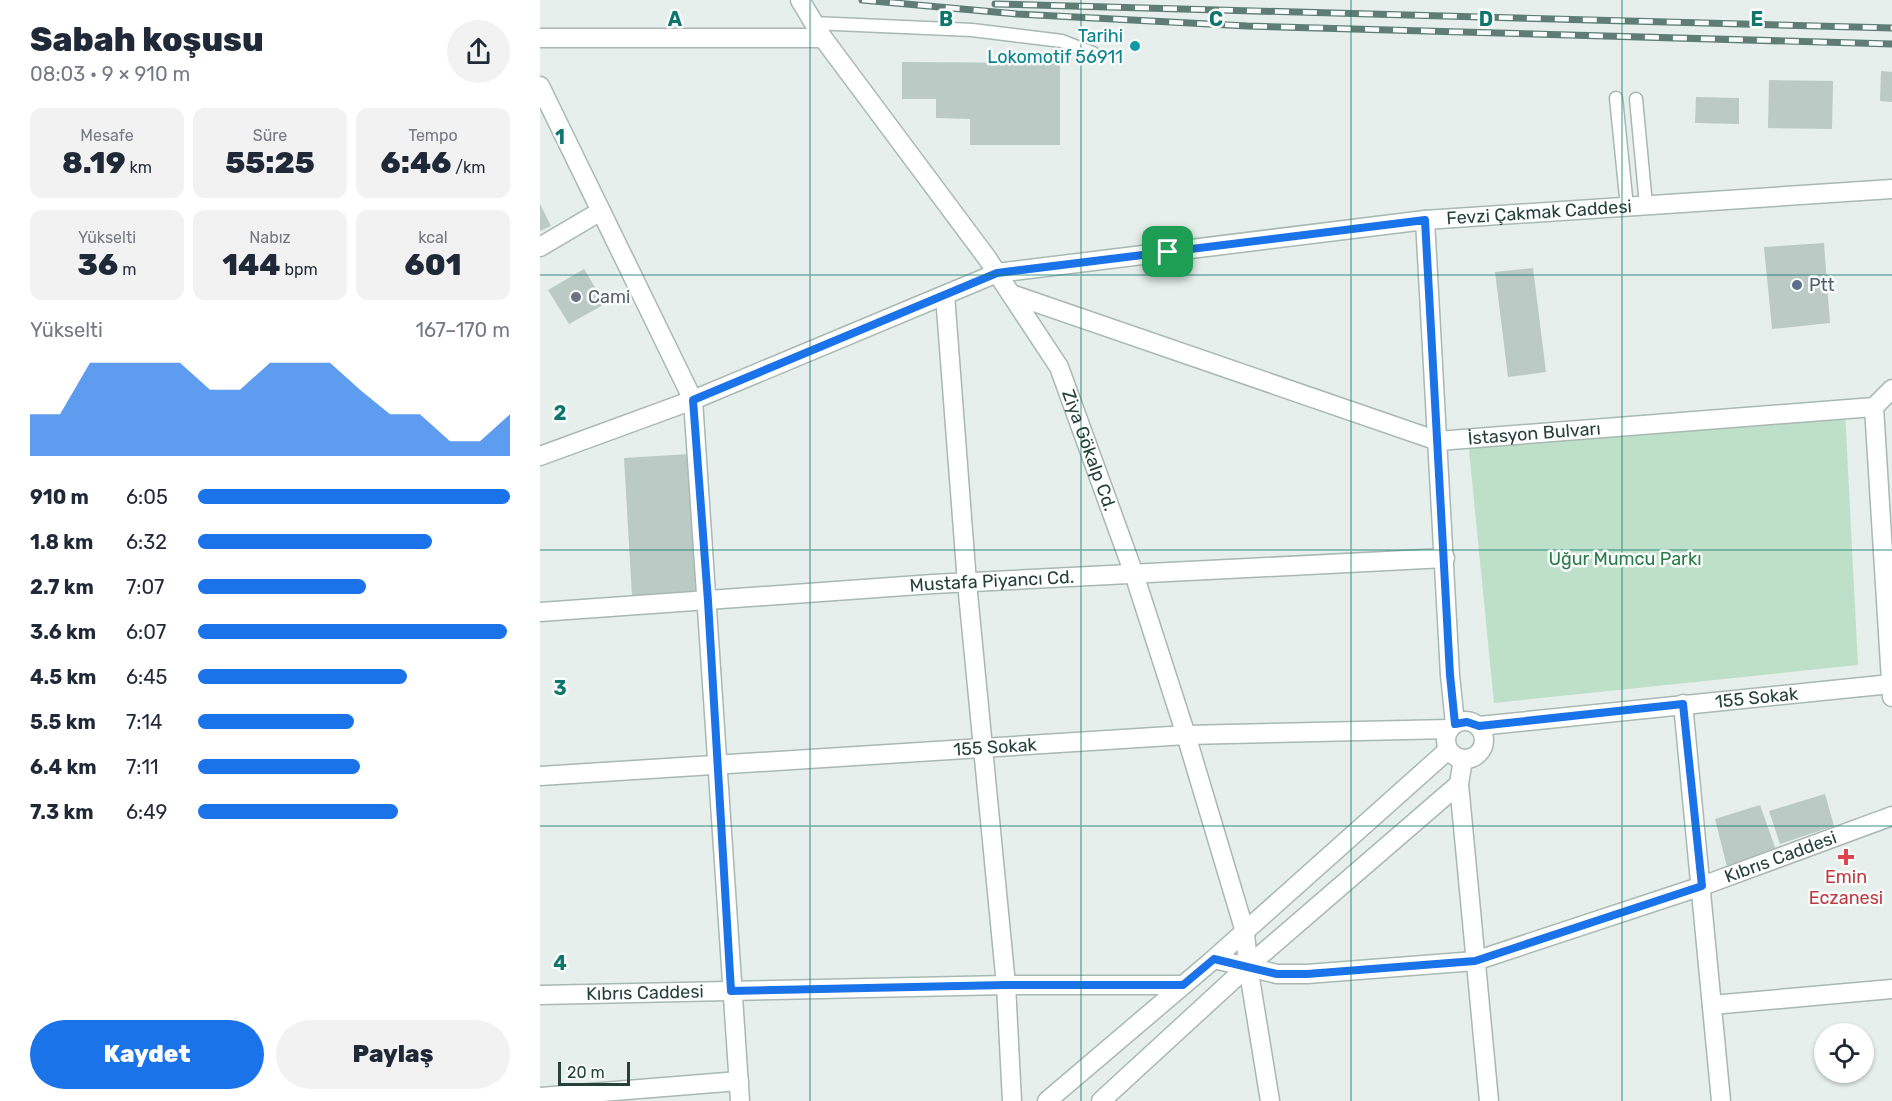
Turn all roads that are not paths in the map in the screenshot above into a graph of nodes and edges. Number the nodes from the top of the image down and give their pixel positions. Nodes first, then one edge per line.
1 (800, 0) edge
2 (818, 30) junction
3 (540, 38) edge
4 (1093, 53) dead end
5 (541, 91) edge
6 (1616, 98) dead end
7 (1636, 99) dead end
8 (1892, 189) edge
9 (1646, 205) junction
10 (1627, 207) junction
11 (601, 211) junction
12 (1425, 220) junction
13 (540, 247) edge
14 (997, 273) junction
15 (1011, 294) junction
16 (945, 295) junction
17 (1892, 389) edge
18 (693, 400) junction
19 (1874, 407) junction
20 (1438, 441) junction
21 (540, 456) edge
22 (1885, 478) edge
23 (1445, 558) junction
24 (1134, 574) junction
25 (967, 583) junction
26 (708, 601) junction
27 (540, 612) edge
28 (1890, 647) edge
29 (1891, 690) edge
30 (1683, 704) junction
31 (1453, 726) junction
32 (1479, 726) junction
33 (1186, 735) junction
34 (983, 748) junction
35 (1456, 755) junction
36 (718, 766) junction
37 (540, 776) edge
38 (1458, 784) junction
39 (1892, 816) edge
40 (1702, 886) junction
41 (1245, 932) junction
42 (1214, 959) junction
43 (1475, 961) junction
44 (1248, 966) junction
45 (1005, 985) junction
46 (1183, 985) junction
47 (1892, 989) edge
48 (731, 991) junction
49 (540, 995) edge
50 (1712, 1005) junction
51 (739, 1081) junction
52 (540, 1097) edge
53 (740, 1101) edge
54 (1012, 1101) edge
55 (1047, 1101) edge
56 (1101, 1101) edge
57 (1270, 1101) edge
58 (1489, 1101) edge
59 (1721, 1101) edge

1 - 2 street, Ziya Gökalp Cd.
2 - 3 street
2 - 4 lane
2 - 14 street, Ziya Gökalp Cd.
5 - 11 street
6 - 10 lane
7 - 9 lane
8 - 9 street, Fevzi Çakmak Caddesi
9 - 10 street, Fevzi Çakmak Caddesi
10 - 12 street, Fevzi Çakmak Caddesi
11 - 13 street
11 - 18 street
12 - 14 street, Fevzi Çakmak Caddesi
12 - 20 street
14 - 15 street, Ziya Gökalp Cd.
14 - 16 street, Fevzi Çakmak Caddesi
15 - 20 street, İstasyon Bulvarı
15 - 24 street, Ziya Gökalp Cd.
16 - 18 street, Fevzi Çakmak Caddesi
16 - 25 street
17 - 19 street
18 - 21 street, Fevzi Çakmak Caddesi
18 - 26 street
19 - 20 street, İstasyon Bulvarı
19 - 22 street
20 - 23 street
22 - 28 street
23 - 24 street, Mustafa Piyancı Cd.
23 - 31 street
24 - 25 street, Mustafa Piyancı Cd.
24 - 33 street, Ziya Gökalp Cd.
25 - 26 street, Mustafa Piyancı Cd.
25 - 34 street
26 - 27 street, Mustafa Piyancı Cd.
26 - 36 street
28 - 29 street
29 - 30 street, 155 Sokak
30 - 32 street, 155 Sokak
30 - 40 street
31 - 32 street
31 - 33 street, 155 Sokak
31 - 35 street
32 - 35 street
33 - 34 street, 155 Sokak
33 - 41 street, Ziya Gökalp Cd.
34 - 36 street, 155 Sokak
34 - 45 street
35 - 38 street
35 - 41 street
36 - 37 street, 155 Sokak
36 - 48 street
38 - 43 street
38 - 44 street
39 - 40 street, Kıbrıs Caddesi
40 - 43 street, Kıbrıs Caddesi
40 - 50 street
41 - 42 street
41 - 44 street, Ziya Gökalp Cd.
42 - 44 street, Kıbrıs Caddesi
42 - 46 street
43 - 44 street, Kıbrıs Caddesi
43 - 58 street
44 - 56 street
44 - 57 street, Ziya Gökalp Cd.
45 - 46 street, Kıbrıs Caddesi
45 - 48 street, Kıbrıs Caddesi
45 - 54 street
46 - 55 street
47 - 50 street
48 - 49 street, Kıbrıs Caddesi
48 - 51 street
50 - 59 street
51 - 52 street
51 - 53 street

